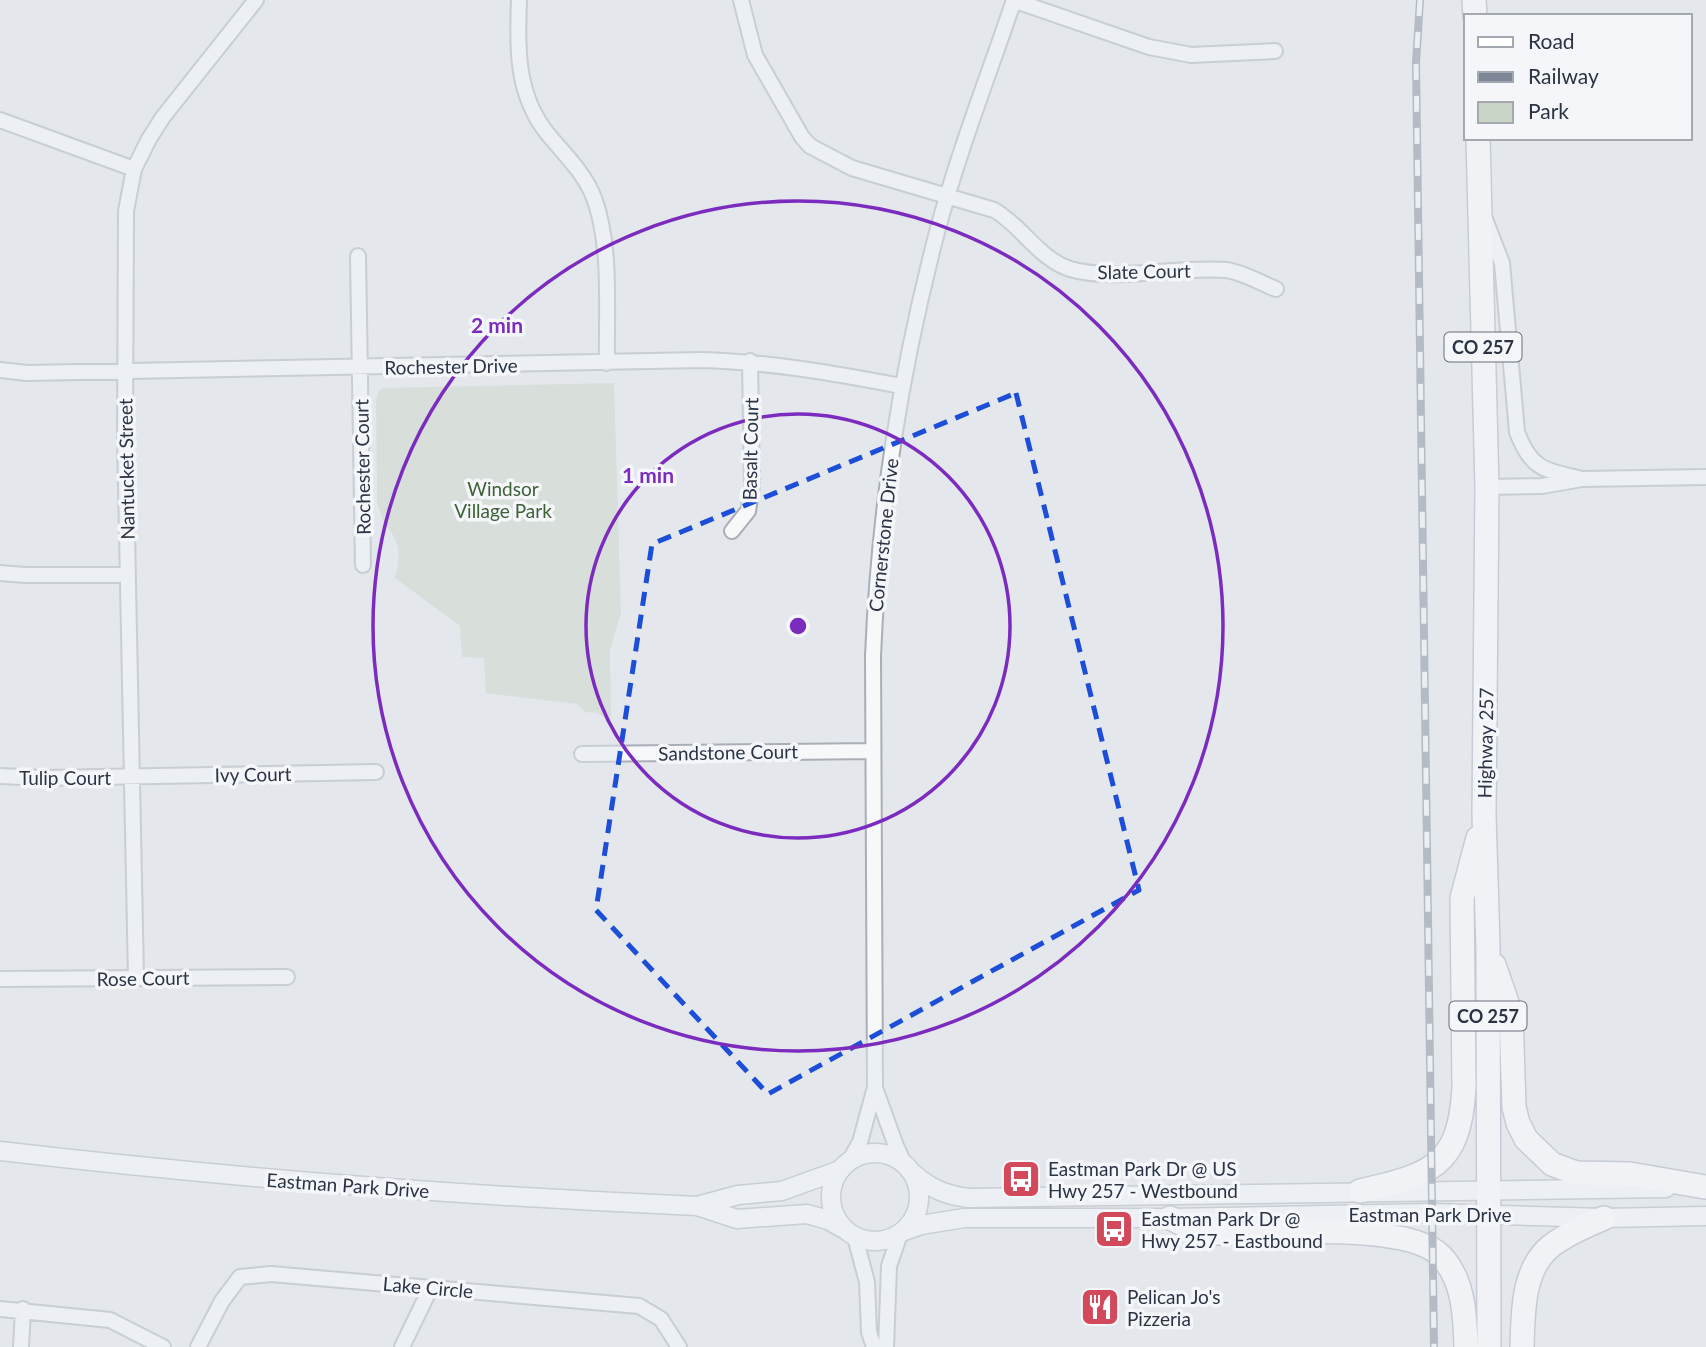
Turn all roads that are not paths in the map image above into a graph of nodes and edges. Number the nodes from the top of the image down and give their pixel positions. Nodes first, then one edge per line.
1 (257, 0) edge
2 (519, 0) edge
3 (741, 0) edge
4 (1014, 0) edge
5 (1275, 51) dead end
6 (0, 121) edge
7 (1478, 140) edge
8 (134, 169) junction
9 (948, 196) junction
10 (1480, 206) junction
11 (358, 256) dead end
12 (1276, 289) dead end
13 (750, 361) junction
14 (607, 363) junction
15 (360, 368) junction
16 (0, 370) edge
17 (125, 372) junction
18 (901, 386) junction
19 (1706, 477) edge
20 (1582, 479) junction
21 (1487, 487) junction
22 (732, 531) dead end
23 (363, 565) dead end
24 (0, 573) edge
25 (128, 575) junction
26 (873, 751) junction
27 (582, 754) dead end
28 (376, 772) dead end
29 (0, 776) edge
30 (131, 776) junction
31 (1484, 815) junction
32 (1488, 946) junction
33 (287, 976) dead end
34 (0, 979) edge
35 (135, 979) junction
36 (875, 1087) junction
37 (0, 1151) edge
38 (845, 1165) junction
39 (909, 1168) junction
40 (1706, 1187) edge
41 (1489, 1190) junction
42 (1360, 1191) junction
43 (697, 1206) junction
44 (1488, 1213) junction
45 (1706, 1216) edge
46 (1171, 1218) junction
47 (1604, 1218) junction
48 (850, 1233) junction
49 (902, 1233) junction
50 (431, 1287) junction
51 (0, 1309) edge
52 (23, 1309) junction
53 (21, 1347) edge
54 (163, 1347) edge
55 (198, 1347) edge
56 (402, 1347) edge
57 (679, 1347) edge
58 (874, 1347) edge
59 (886, 1347) edge
60 (1466, 1347) edge
61 (1489, 1347) edge
62 (1522, 1347) edge

1 - 8 street, Nantucket Street
2 - 14 street
3 - 9 street, Slate Court
4 - 5 street
4 - 9 street, Cornerstone Drive
6 - 8 street
7 - 10 main road, Highway 257 / CO 257
8 - 17 street, Nantucket Street
9 - 12 street, Slate Court
9 - 18 street, Cornerstone Drive
10 - 20 street
10 - 21 main road, Highway 257 / CO 257
11 - 15 street, Rochester Court
13 - 14 street, Rochester Drive
13 - 18 street, Rochester Drive
13 - 22 street, Basalt Court
14 - 15 street, Rochester Drive
15 - 17 street, Rochester Drive
15 - 23 street, Rochester Court
16 - 17 street, Rochester Drive
17 - 25 street, Nantucket Street
18 - 26 street, Cornerstone Drive
19 - 20 street
20 - 21 street
21 - 31 main road, Highway 257 / CO 257
24 - 25 street
25 - 30 street, Nantucket Street
26 - 27 street, Sandstone Court
26 - 36 street, Cornerstone Drive
28 - 30 street, Ivy Court
29 - 30 street, Tulip Court
30 - 35 street, Nantucket Street
31 - 32 main road, Highway 257 / CO 257
31 - 42 main road
32 - 40 main road
32 - 41 main road, Highway 257 / CO 257
33 - 35 street, Rose Court
34 - 35 street, Rose Court
36 - 38 street, Cornerstone Drive
36 - 39 street, Cornerstone Drive
37 - 43 street, Eastman Park Drive
38 - 39 street
38 - 43 street, Eastman Park Drive
38 - 48 street
39 - 42 street, Eastman Park Drive
39 - 49 street
40 - 41 street, Eastman Park Drive
41 - 42 street, Eastman Park Drive
41 - 44 main road, Highway 257 / CO 257
43 - 48 street, Eastman Park Drive
44 - 46 street, Eastman Park Drive
44 - 47 street, Eastman Park Drive
44 - 61 main road, Highway 257 / CO 257
45 - 47 street, Eastman Park Drive
46 - 49 street, Eastman Park Drive
46 - 60 main road
47 - 62 main road
48 - 49 street
48 - 58 street
49 - 59 street
50 - 55 street, Lake Circle
50 - 56 street
50 - 57 street, Lake Circle
51 - 52 street
52 - 53 street
52 - 54 street

